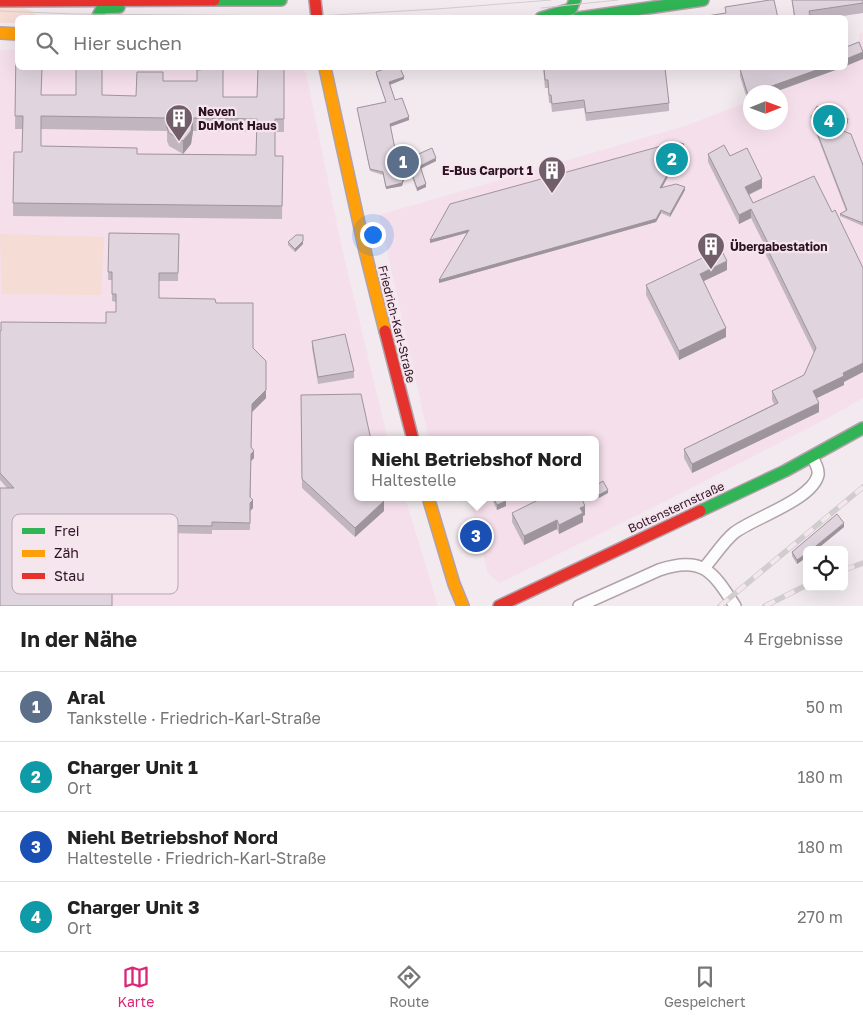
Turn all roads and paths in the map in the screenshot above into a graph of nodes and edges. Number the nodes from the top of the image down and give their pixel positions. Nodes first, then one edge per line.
1 (281, 0) edge
2 (315, 0) edge
3 (575, 0) edge
4 (703, 0) edge
5 (0, 1) edge
6 (39, 1) edge
7 (130, 1) edge
8 (44, 13) dead end
9 (98, 15) edge
10 (317, 15) edge
11 (544, 15) edge
12 (599, 15) edge
13 (0, 33) edge
14 (15, 33) edge
15 (319, 70) edge
16 (325, 70) edge
17 (332, 70) edge
18 (327, 81) junction
19 (863, 428) edge
20 (412, 436) edge
21 (812, 457) junction
22 (429, 501) edge
23 (704, 568) junction
24 (463, 606) edge
25 (499, 606) edge
26 (579, 606) edge
27 (735, 606) edge

1 - 7 main road
2 - 10 main road
3 - 11 main road
4 - 12 main road
5 - 6 main road
6 - 7 main road
6 - 8 main road
7 - 9 main road
13 - 14 main road
15 - 18 main road
16 - 18 main road, Friedrich-Karl-Straße
17 - 18 main road
18 - 20 main road, Friedrich-Karl-Straße
19 - 21 main road, Boltensternstraße
21 - 23 street
21 - 25 main road, Boltensternstraße
22 - 24 main road
23 - 26 street
23 - 27 street

